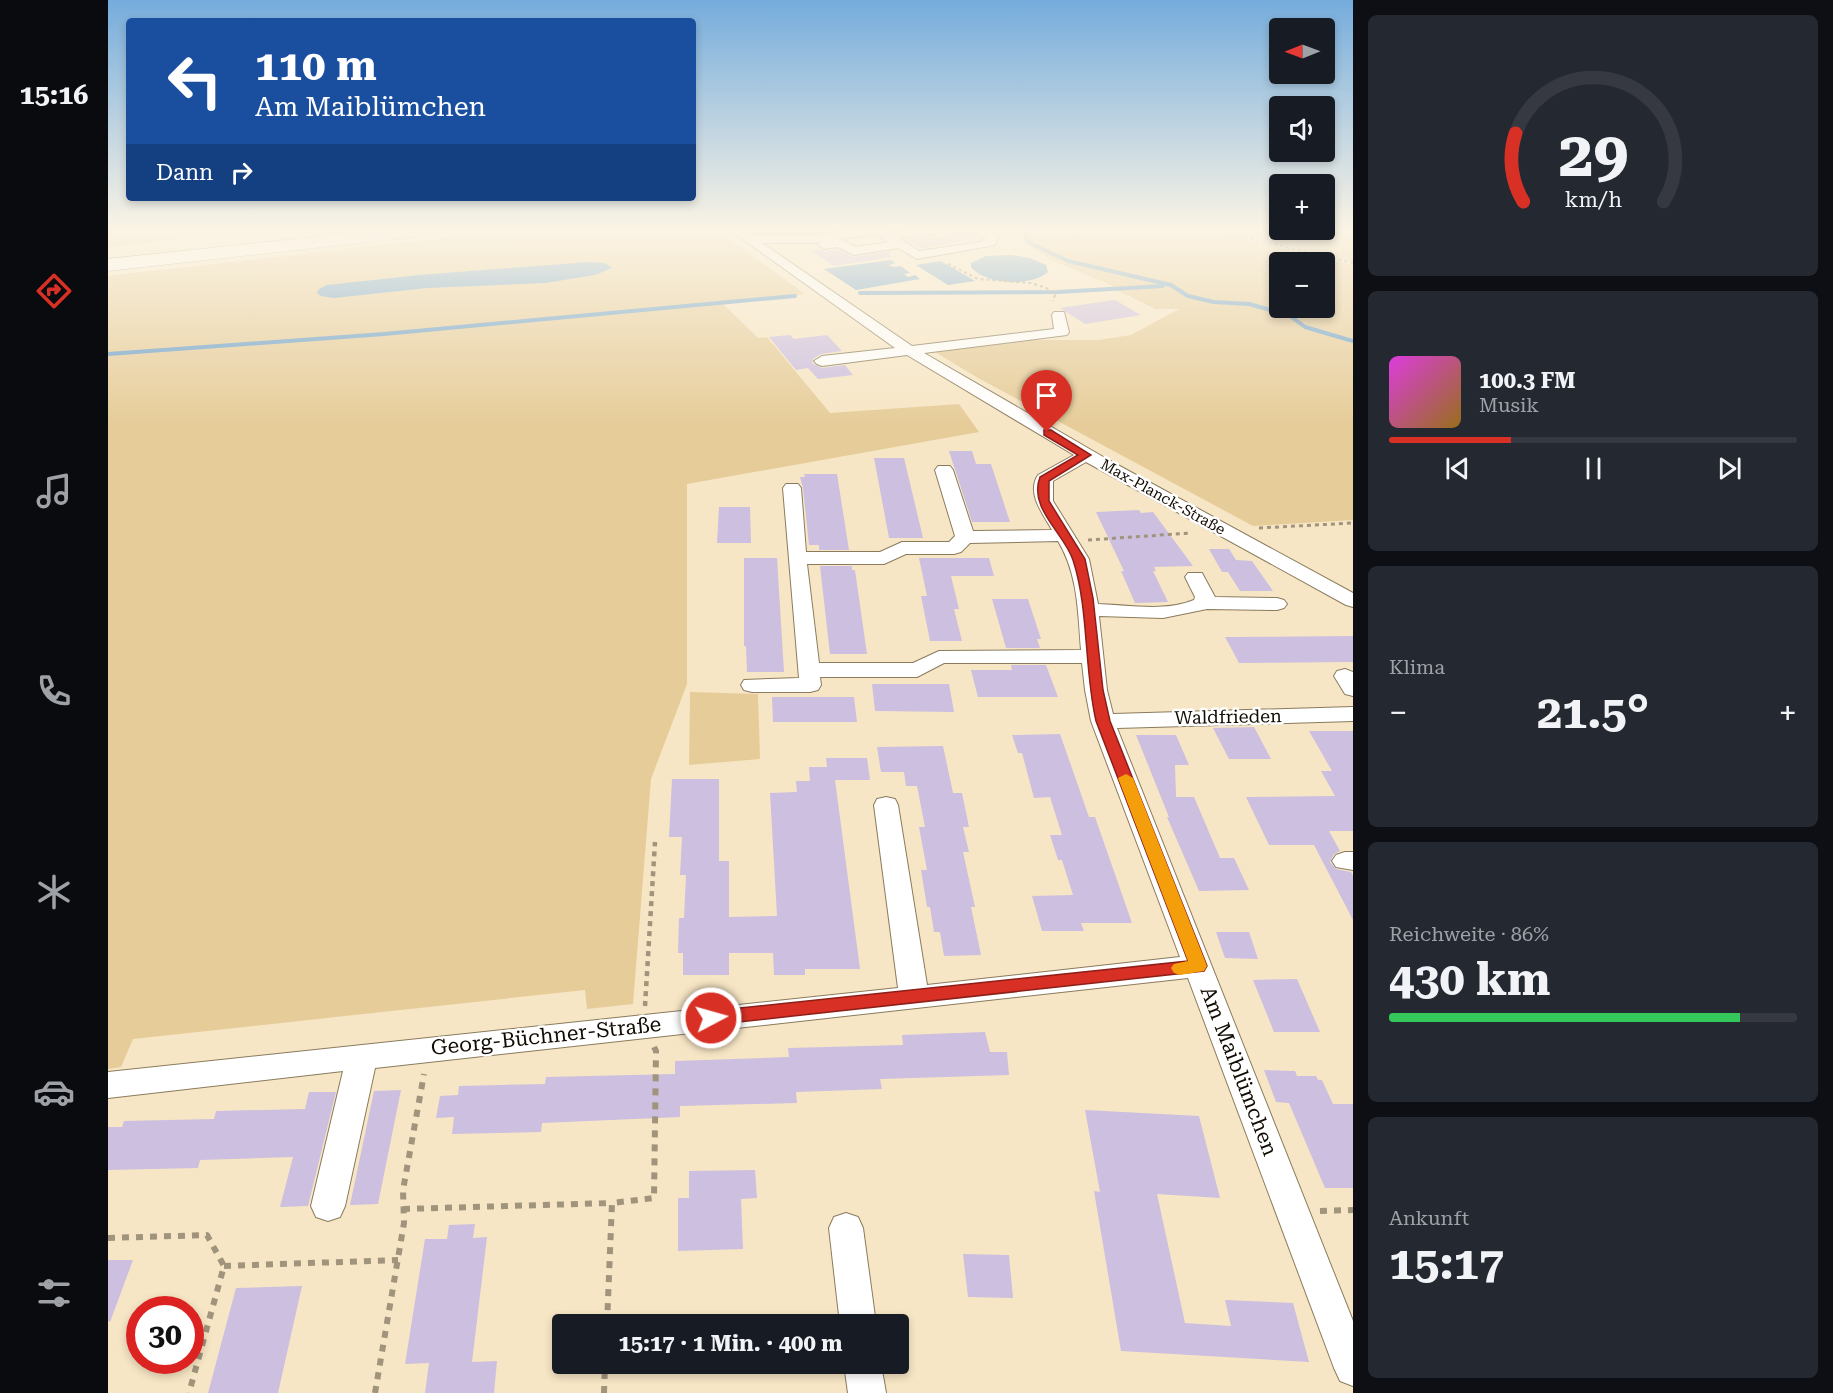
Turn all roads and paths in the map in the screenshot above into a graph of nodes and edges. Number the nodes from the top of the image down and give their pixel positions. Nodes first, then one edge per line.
1 (830, 295) edge
2 (1059, 315) dead end
3 (910, 351) junction
4 (822, 361) dead end
5 (1086, 455) junction
6 (944, 470) dead end
7 (792, 488) dead end
8 (1353, 523) edge
9 (1223, 531) junction
10 (965, 537) junction
11 (1067, 538) junction
12 (797, 558) junction
13 (1195, 577) dead end
14 (1353, 581) edge
15 (1321, 583) junction
16 (1353, 601) edge
17 (1204, 603) junction
18 (1277, 604) dead end
19 (1089, 615) junction
20 (1163, 621) dead end
21 (1093, 656) junction
22 (809, 670) junction
23 (752, 685) dead end
24 (1353, 714) edge
25 (1103, 721) junction
26 (886, 805) dead end
27 (656, 842) dead end
28 (1198, 966) junction
29 (914, 996) junction
30 (643, 1025) junction
31 (428, 1049) junction
32 (362, 1057) junction
33 (108, 1085) edge
34 (612, 1203) junction
35 (328, 1206) dead end
36 (403, 1209) junction
37 (846, 1228) dead end
38 (108, 1238) edge
39 (398, 1260) junction
40 (224, 1266) junction
41 (607, 1314) edge
42 (857, 1314) edge
43 (1353, 1368) edge
44 (605, 1374) edge
45 (864, 1374) edge
46 (189, 1393) edge
47 (375, 1393) edge
48 (604, 1393) edge
49 (867, 1393) edge

1 - 3 street, Max-Planck-Straße
2 - 3 street
3 - 4 street
3 - 5 street, Max-Planck-Straße
5 - 9 street, Max-Planck-Straße
5 - 11 street, Am Maiblümchen
6 - 10 street
7 - 12 street
8 - 9 path
9 - 11 path
9 - 15 street, Max-Planck-Straße
10 - 11 street
10 - 12 street
11 - 19 street, Am Maiblümchen
12 - 22 street
13 - 17 street
14 - 15 street
15 - 16 street, Max-Planck-Straße
17 - 18 street
17 - 19 street
19 - 20 street
19 - 21 street, Am Maiblümchen
21 - 22 street
21 - 25 street, Am Maiblümchen
22 - 23 street
24 - 25 street, Waldfrieden
25 - 28 street, Am Maiblümchen
26 - 29 street
27 - 30 path
28 - 29 street, Georg-Büchner-Straße
28 - 43 street, Am Maiblümchen
29 - 30 street, Georg-Büchner-Straße
30 - 31 street, Georg-Büchner-Straße
30 - 34 path
31 - 32 street, Georg-Büchner-Straße
31 - 36 path
32 - 33 street, Georg-Büchner-Straße
32 - 35 street
34 - 36 path
34 - 41 path
36 - 39 path
37 - 42 street
38 - 40 path
39 - 40 path
39 - 47 path
40 - 46 path
44 - 48 path
45 - 49 street

